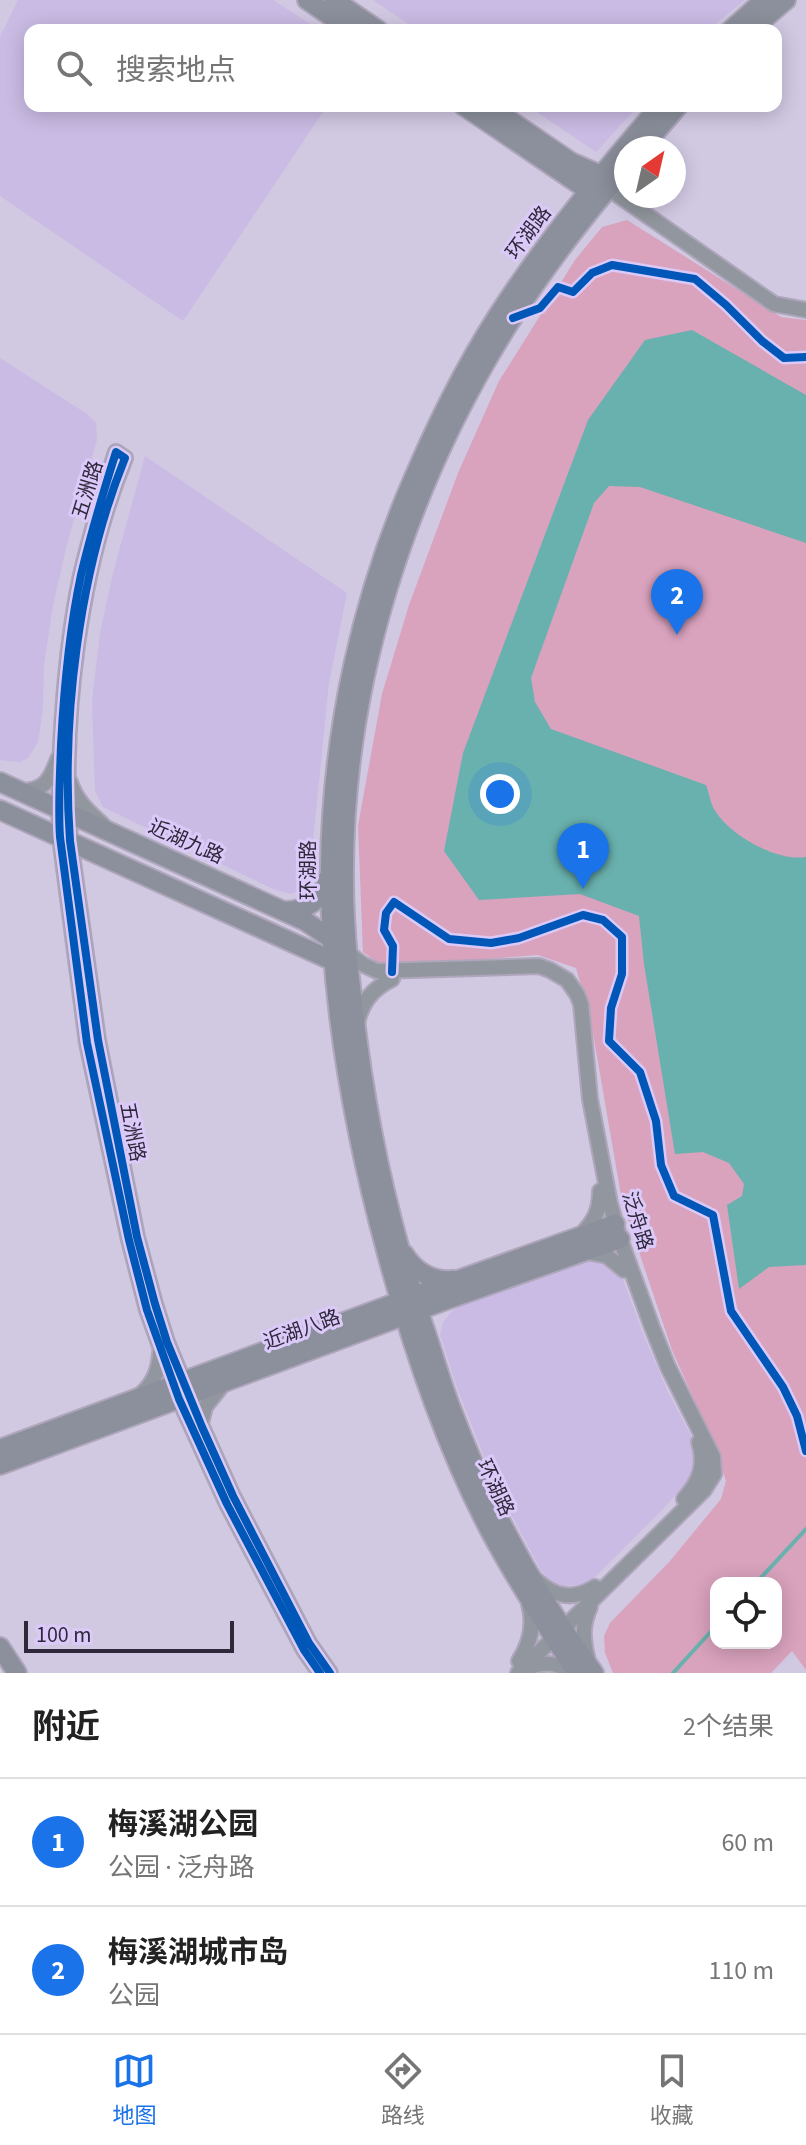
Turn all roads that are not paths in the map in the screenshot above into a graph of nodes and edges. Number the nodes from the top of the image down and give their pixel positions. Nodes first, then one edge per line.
1 (307, 0) edge
2 (334, 0) edge
3 (764, 0) edge
4 (786, 0) edge
5 (342, 24) edge
6 (369, 24) edge
7 (738, 24) edge
8 (758, 24) edge
9 (476, 112) edge
10 (498, 112) edge
11 (656, 112) edge
12 (673, 112) edge
13 (652, 136) edge
14 (608, 180) edge
15 (806, 310) edge
16 (61, 747) junction
17 (69, 778) junction
18 (0, 782) edge
19 (20, 791) junction
20 (0, 810) edge
21 (63, 811) junction
22 (21, 819) junction
23 (112, 833) junction
24 (65, 839) junction
25 (106, 857) junction
26 (330, 867) junction
27 (70, 874) junction
28 (284, 911) junction
29 (277, 934) junction
30 (342, 951) junction
31 (392, 979) junction
32 (339, 1010) junction
33 (356, 1027) junction
34 (600, 1191) junction
35 (614, 1233) junction
36 (580, 1244) junction
37 (394, 1252) junction
38 (624, 1270) junction
39 (457, 1288) junction
40 (409, 1306) junction
41 (365, 1322) junction
42 (163, 1343) junction
43 (424, 1352) junction
44 (221, 1376) junction
45 (181, 1390) junction
46 (142, 1404) junction
47 (197, 1429) junction
48 (0, 1449) edge
49 (0, 1465) edge
50 (528, 1573) junction
51 (597, 1590) junction
52 (526, 1596) junction
53 (557, 1630) junction
54 (0, 1647) edge
55 (519, 1669) edge
56 (584, 1672) edge
57 (17, 1673) edge
58 (320, 1673) edge
59 (330, 1673) edge
60 (507, 1673) edge

1 - 5 main road
2 - 6 main road
3 - 7 main road
4 - 8 main road
9 - 14 main road
10 - 14 main road
11 - 14 main road, 环湖路
12 - 13 main road
14 - 15 street
14 - 26 main road, 环湖路
14 - 30 main road, 环湖路
16 - 17 street, 五洲路
16 - 19 street
16 - 21 street, 五洲路
17 - 21 street, 五洲路
17 - 23 street
18 - 19 main road, 近湖九路
19 - 21 main road, 近湖九路
20 - 22 main road
21 - 23 main road, 近湖九路
21 - 24 street, 五洲路
22 - 24 main road
22 - 27 street
23 - 28 main road, 近湖九路
24 - 25 main road
24 - 27 street, 五洲路
25 - 27 street
25 - 29 main road
26 - 28 main road
26 - 30 main road, 环湖路
27 - 42 street, 五洲路
28 - 30 main road, 近湖九路
29 - 30 main road
29 - 32 main road
30 - 31 street, 泛舟路
30 - 32 main road, 环湖路
30 - 33 main road, 环湖路
30 - 35 street, 泛舟路
31 - 33 street
31 - 34 street, 泛舟路
32 - 37 main road, 环湖路
33 - 37 main road, 环湖路
34 - 35 street, 泛舟路
34 - 36 street
35 - 36 main road, 近湖八路
35 - 38 street, 泛舟路
35 - 51 street, 泛舟路
36 - 38 street
36 - 39 main road, 近湖八路
37 - 39 main road
37 - 40 main road, 环湖路
37 - 41 main road
38 - 51 street, 泛舟路
39 - 40 main road, 近湖八路
39 - 43 main road
40 - 41 main road, 近湖八路
40 - 43 main road, 环湖路
41 - 43 main road
41 - 44 main road, 近湖八路
42 - 44 street
42 - 45 street, 五洲路
42 - 46 street
43 - 50 main road, 环湖路
43 - 52 main road, 环湖路
44 - 45 main road, 近湖八路
44 - 47 street
45 - 46 main road, 近湖八路
45 - 47 street, 五洲路
46 - 47 street
46 - 48 main road, 近湖八路
46 - 49 main road, 近湖八路
47 - 58 street, 五洲路
47 - 59 street, 五洲路
50 - 51 street
50 - 53 main road, 环湖路
51 - 53 street, 泛舟路
51 - 56 street
52 - 53 main road, 环湖路
52 - 55 street
53 - 55 street, 泛舟路
53 - 56 main road, 环湖路
54 - 57 main road
55 - 56 street
55 - 60 street, 泛舟路

